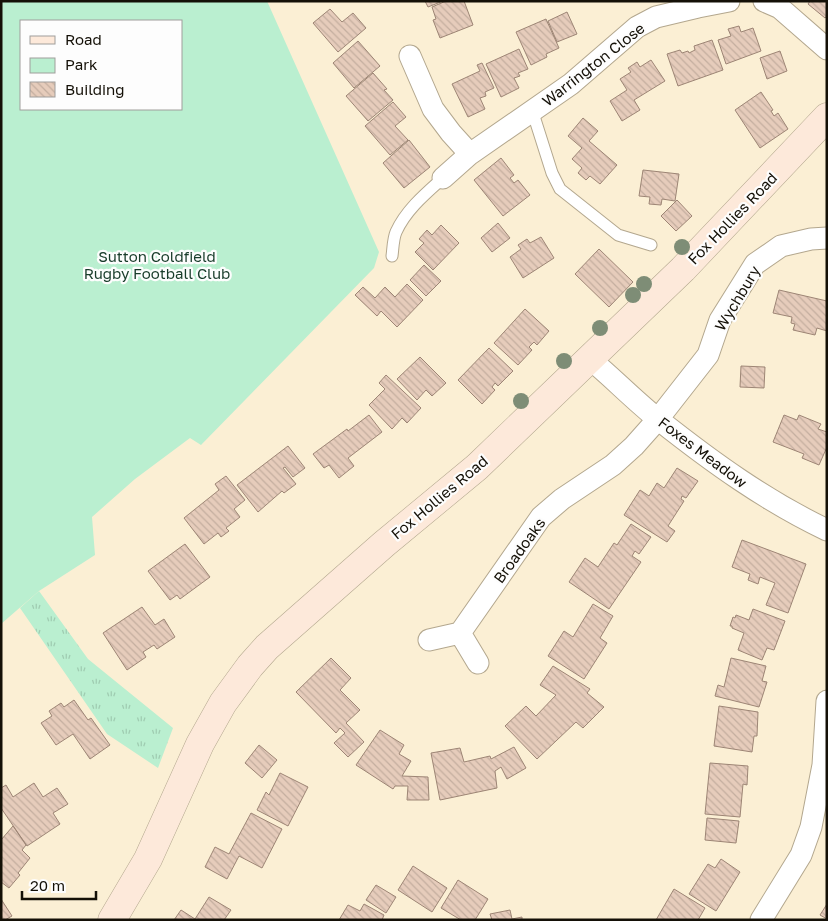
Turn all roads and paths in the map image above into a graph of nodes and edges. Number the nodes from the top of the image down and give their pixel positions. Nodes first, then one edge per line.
1 (729, 1) edge
2 (764, 1) edge
3 (827, 50) edge
4 (410, 56) dead end
5 (532, 110) junction
6 (827, 117) edge
7 (470, 154) junction
8 (443, 178) joint
9 (827, 238) edge
10 (650, 245) dead end
11 (392, 256) dead end
12 (590, 360) junction
13 (658, 418) junction
14 (827, 530) edge
15 (460, 633) junction
16 (429, 640) dead end
17 (478, 663) dead end
18 (827, 701) edge
19 (112, 920) edge
20 (761, 920) edge

1 - 5 street, Warrington Close
2 - 3 street
4 - 7 street
5 - 7 street, Warrington Close
5 - 10 lane
6 - 12 street, Fox Hollies Road
7 - 8 street, Warrington Close
8 - 11 lane
9 - 13 street, Wychbury
12 - 13 street, Foxes Meadow
12 - 19 street, Fox Hollies Road
13 - 14 street, Foxes Meadow
13 - 15 street, Broadoaks
15 - 16 street
15 - 17 street
18 - 20 street

